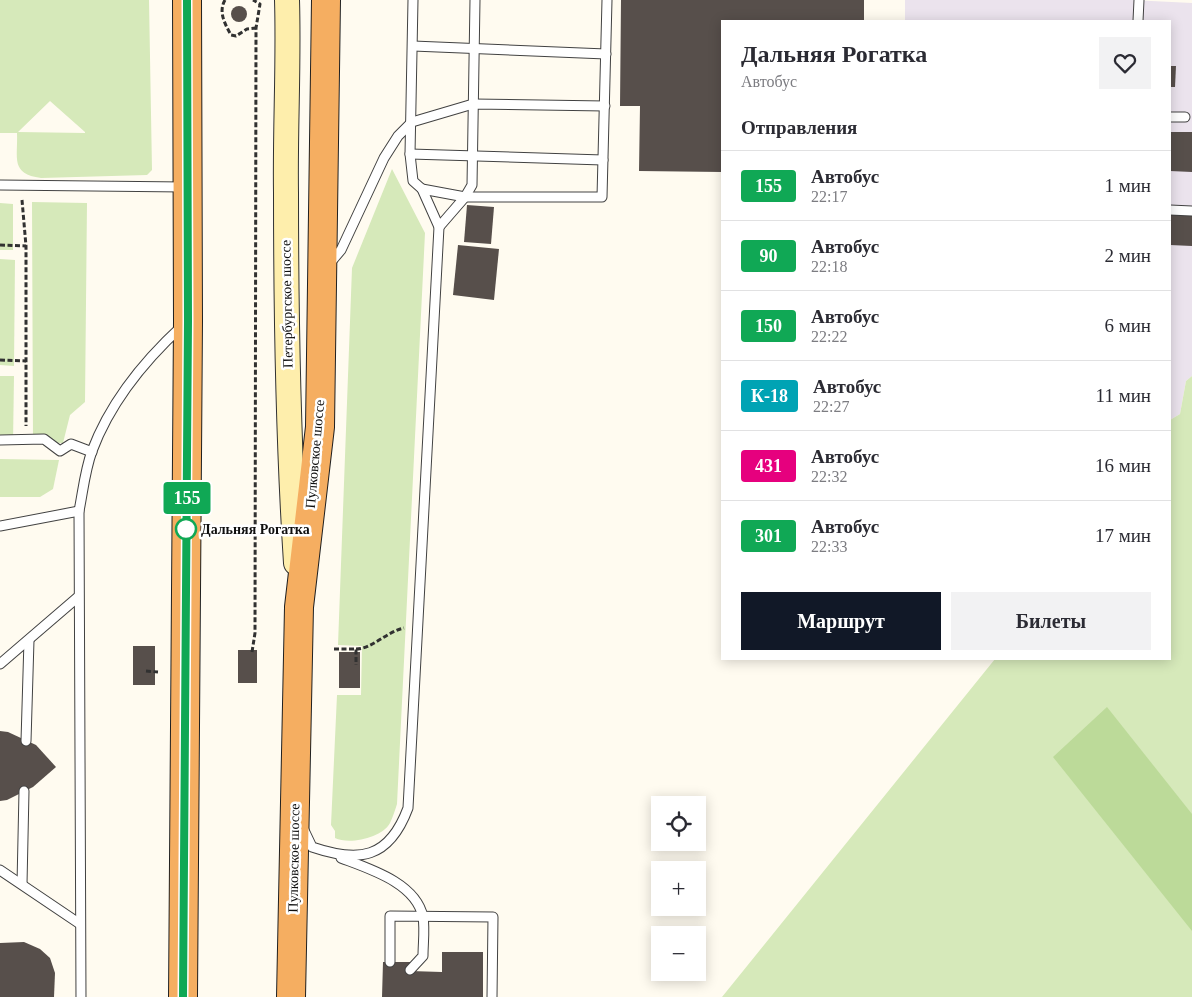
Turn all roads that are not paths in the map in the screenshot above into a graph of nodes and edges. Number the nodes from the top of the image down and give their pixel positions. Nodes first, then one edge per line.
1 (187, 0) edge
2 (288, 0) edge
3 (326, 0) edge
4 (413, 0) edge
5 (475, 0) edge
6 (607, 0) edge
7 (1139, 0) edge
8 (1138, 20) edge
9 (412, 46) junction
10 (474, 48) junction
11 (606, 54) junction
12 (473, 104) junction
13 (604, 106) junction
14 (1171, 117) edge
15 (1185, 118) dead end
16 (412, 122) junction
17 (410, 154) junction
18 (473, 157) junction
19 (603, 160) junction
20 (0, 185) edge
21 (186, 187) junction
22 (422, 190) junction
23 (465, 197) junction
24 (1171, 210) edge
25 (1192, 211) edge
26 (439, 227) junction
27 (322, 273) junction
28 (188, 321) junction
29 (0, 440) edge
30 (92, 452) junction
31 (79, 511) junction
32 (0, 526) edge
33 (78, 598) junction
34 (299, 607) junction
35 (29, 640) junction
36 (0, 664) edge
37 (26, 741) dead end
38 (24, 792) dead end
39 (295, 809) junction
40 (332, 854) junction
41 (0, 870) edge
42 (22, 884) junction
43 (423, 916) junction
44 (80, 924) junction
45 (390, 962) dead end
46 (410, 970) dead end
47 (82, 997) edge
48 (182, 997) edge
49 (291, 997) edge
50 (492, 997) edge

1 - 21 highway
2 - 34 main road, Петербургское шоссе
3 - 27 highway, Пулковское шоссе
4 - 9 lane
5 - 10 lane
6 - 11 lane
7 - 8 lane
9 - 10 lane
9 - 16 lane
10 - 11 lane
10 - 12 lane
11 - 13 lane
12 - 13 lane
12 - 16 lane
12 - 18 lane
13 - 19 lane
14 - 15 lane
16 - 17 lane
16 - 27 lane
17 - 18 lane
17 - 22 lane
18 - 19 lane
18 - 23 lane
19 - 23 lane
20 - 21 lane
21 - 28 highway
22 - 23 lane
22 - 26 lane
23 - 26 lane
24 - 25 lane
26 - 40 lane
27 - 34 highway, Пулковское шоссе
28 - 30 lane
28 - 48 highway
29 - 30 lane
30 - 31 lane
31 - 32 lane
31 - 33 lane
33 - 35 lane
33 - 44 lane
34 - 39 highway, Пулковское шоссе
35 - 36 lane
35 - 37 lane
38 - 42 lane
39 - 40 lane
39 - 49 highway, Пулковское шоссе
40 - 43 lane
41 - 42 lane
42 - 44 lane
43 - 45 lane
43 - 46 lane
43 - 50 lane
44 - 47 lane

